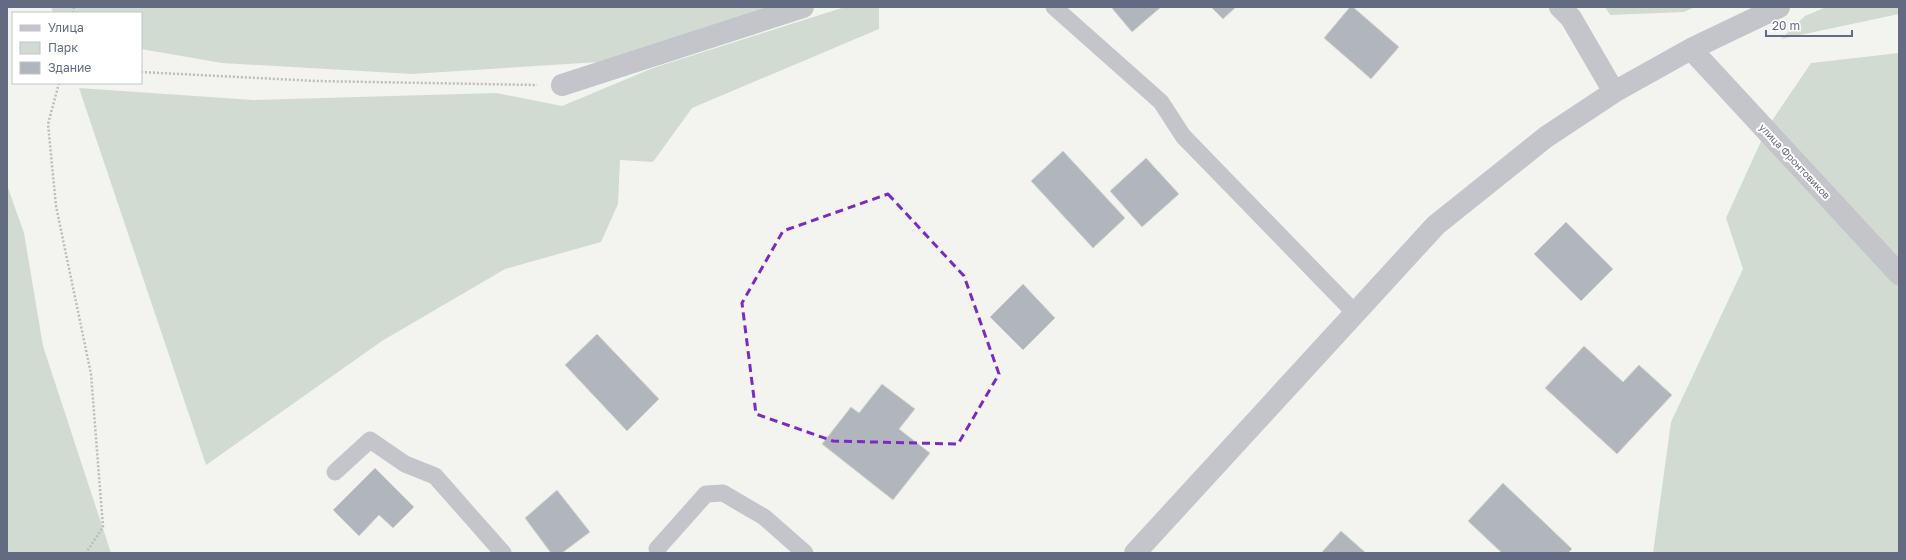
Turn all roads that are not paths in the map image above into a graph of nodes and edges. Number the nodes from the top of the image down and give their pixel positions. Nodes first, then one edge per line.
1 (803, 7) edge
2 (1054, 7) edge
3 (1779, 7) edge
4 (1570, 11) edge
5 (1692, 49) junction
6 (562, 85) road end
7 (1614, 92) junction
8 (1899, 274) edge
9 (1355, 313) junction
10 (336, 472) dead end
11 (657, 549) dead end
12 (503, 553) edge
13 (805, 553) edge
14 (1135, 553) edge

1 - 6 street
2 - 9 lane
3 - 5 street
4 - 7 street
5 - 7 street
5 - 8 street, улица Фронтовиков
7 - 9 street
9 - 14 street
10 - 12 lane
11 - 13 lane

